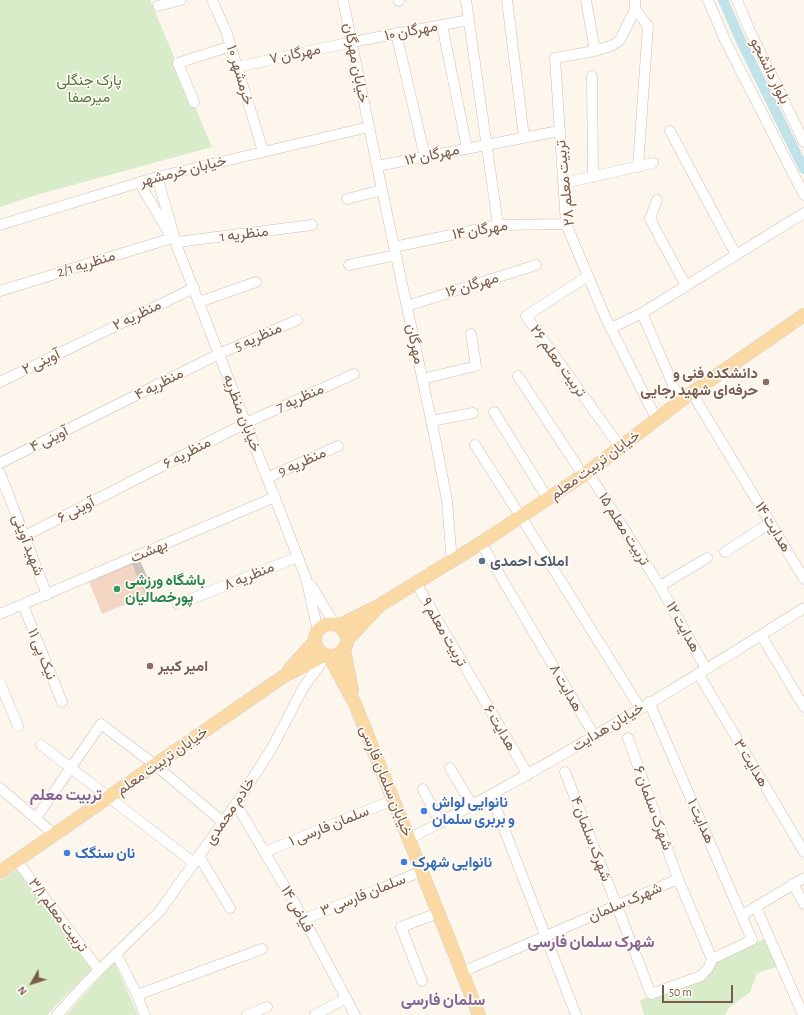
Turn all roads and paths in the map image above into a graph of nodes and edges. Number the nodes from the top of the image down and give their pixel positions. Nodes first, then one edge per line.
1 (181, 0) edge
2 (212, 0) edge
3 (343, 0) edge
4 (466, 0) edge
5 (507, 0) edge
6 (586, 0) edge
7 (708, 0) edge
8 (737, 0) edge
9 (635, 4) edge
10 (158, 6) dead end
11 (469, 20) junction
12 (442, 25) junction
13 (396, 34) junction
14 (352, 42) junction
15 (231, 46) junction
16 (595, 51) junction
17 (237, 66) junction
18 (592, 76) dead end
19 (194, 102) dead end
20 (369, 127) junction
21 (559, 131) junction
22 (670, 131) dead end
23 (524, 137) junction
24 (804, 142) edge
25 (487, 144) junction
26 (467, 148) junction
27 (263, 151) junction
28 (425, 157) junction
29 (652, 163) dead end
30 (377, 166) junction
31 (638, 166) junction
32 (157, 176) junction
33 (593, 177) junction
34 (139, 182) junction
35 (564, 183) junction
36 (382, 190) junction
37 (804, 195) edge
38 (347, 198) dead end
39 (656, 200) dead end
40 (804, 213) edge
41 (0, 224) edge
42 (566, 224) junction
43 (312, 225) dead end
44 (498, 225) junction
45 (176, 243) junction
46 (395, 251) junction
47 (736, 255) junction
48 (536, 265) dead end
49 (349, 266) dead end
50 (588, 276) junction
51 (256, 282) dead end
52 (686, 286) junction
53 (194, 288) junction
54 (0, 291) edge
55 (199, 302) junction
56 (407, 306) junction
57 (642, 313) junction
58 (804, 315) edge
59 (297, 320) dead end
60 (611, 328) junction
61 (471, 334) dead end
62 (81, 343) joint
63 (219, 354) junction
64 (354, 374) dead end
65 (518, 376) dead end
66 (422, 379) junction
67 (0, 382) edge
68 (692, 393) junction
69 (680, 401) junction
70 (494, 412) dead end
71 (473, 413) dead end
72 (98, 415) joint
73 (657, 420) junction
74 (432, 421) junction
75 (246, 422) junction
76 (475, 445) dead end
77 (338, 446) dead end
78 (620, 447) junction
79 (0, 463) edge
80 (0, 472) edge
81 (585, 473) junction
82 (267, 478) junction
83 (127, 484) joint
84 (275, 497) junction
85 (548, 499) junction
86 (521, 517) junction
87 (770, 523) junction
88 (25, 536) junction
89 (482, 543) junction
90 (725, 552) dead end
91 (298, 557) junction
92 (707, 558) dead end
93 (452, 562) junction
94 (306, 578) junction
95 (804, 579) edge
96 (416, 583) junction
97 (660, 586) junction
98 (47, 595) junction
99 (178, 604) dead end
100 (23, 605) junction
101 (380, 605) junction
102 (804, 608) edge
103 (0, 614) edge
104 (336, 626) junction
105 (761, 635) junction
106 (316, 636) junction
107 (346, 645) junction
108 (327, 656) junction
109 (702, 671) junction
110 (284, 676) junction
111 (473, 680) joint
112 (0, 683) edge
113 (62, 702) dead end
114 (649, 702) junction
115 (355, 704) junction
116 (804, 705) edge
117 (640, 708) junction
118 (18, 726) dead end
119 (594, 735) junction
120 (628, 738) dead end
121 (41, 745) dead end
122 (155, 765) junction
123 (70, 768) junction
124 (450, 768) dead end
125 (565, 772) dead end
126 (528, 775) junction
127 (0, 788) edge
128 (423, 789) dead end
129 (108, 798) junction
130 (393, 800) junction
131 (236, 804) junction
132 (472, 805) junction
133 (496, 808) dead end
134 (36, 818) junction
135 (224, 822) junction
136 (440, 822) junction
137 (55, 835) junction
138 (409, 839) junction
139 (265, 852) junction
140 (804, 852) edge
141 (197, 860) junction
142 (17, 861) junction
143 (421, 871) junction
144 (0, 872) edge
145 (804, 878) edge
146 (678, 879) junction
147 (793, 884) junction
148 (804, 904) edge
149 (616, 905) junction
150 (756, 907) junction
151 (230, 908) dead end
152 (438, 913) junction
153 (742, 915) junction
154 (304, 919) junction
155 (545, 936) junction
156 (262, 949) dead end
157 (116, 954) junction
158 (712, 959) junction
159 (99, 970) junction
160 (462, 972) junction
161 (422, 981) dead end
162 (137, 995) junction
163 (346, 998) junction
164 (266, 1007) dead end
165 (57, 1015) edge
166 (145, 1015) edge
167 (247, 1015) edge
168 (316, 1015) edge
169 (355, 1015) edge
170 (479, 1015) edge
171 (576, 1015) edge
172 (804, 1015) edge

1 - 10 street
2 - 15 street, خرمشهر ۱۰
3 - 14 street, خیابان مهرگان
4 - 11 street
5 - 23 street
6 - 16 street
7 - 37 street
8 - 24 street, بلوار دانشجو
9 - 16 street, تربیت معلم ۲۸
9 - 31 street
11 - 12 street, مهرگان ۱۰
11 - 25 street
12 - 13 street, مهرگان ۱۰
12 - 26 street
13 - 14 street, مهرگان ۱۰
13 - 28 street
14 - 17 street, مهرگان ۷
14 - 20 street, خیابان مهرگان
15 - 17 street, خرمشهر ۱۰
15 - 19 street
16 - 21 street, تربیت معلم ۲۸
17 - 27 street, خرمشهر ۱۰
18 - 33 street
20 - 27 street, خیابان خرمشهر
20 - 30 street, مهرگان
21 - 23 street, مهرگان ۱۲
21 - 35 street, تربیت معلم ۲۸
22 - 47 street
23 - 25 street, مهرگان ۱۲
25 - 26 street, مهرگان ۱۲
25 - 44 street
26 - 28 street, مهرگان ۱۲
27 - 32 street, خیابان خرمشهر
28 - 30 street, مهرگان ۱۲
29 - 31 street
30 - 36 street, مهرگان
31 - 33 street
32 - 34 street, خیابان خرمشهر
32 - 45 street
33 - 35 street
34 - 41 street, خیابان خرمشهر
34 - 45 street
35 - 42 street, تربیت معلم ۲۸
36 - 38 street
36 - 46 street, مهرگان
39 - 52 street
40 - 47 street
42 - 44 street, مهرگان ۱۴
42 - 50 street, تربیت معلم ۲۸
43 - 45 street, منظریه 1
44 - 46 street, مهرگان ۱۴
45 - 53 street, خیابان منظریه
45 - 54 street, منظریه 2/1
46 - 49 street, مهرگان ۱۴
46 - 56 street, مهرگان
47 - 52 street
48 - 56 street, مهرگان ۱۶
50 - 60 street, تربیت معلم ۲۸
50 - 78 street, تربیت معلم ۲۶
51 - 55 street
52 - 57 street
53 - 55 street, خیابان منظریه
53 - 62 street, منظریه ۲
55 - 63 street, خیابان منظریه
56 - 66 street, مهرگان
57 - 60 street
57 - 69 street
58 - 68 main road, خیابان تربیت معلم
59 - 63 street, منظریه 5
60 - 73 street, تربیت معلم ۲۸
61 - 66 street
62 - 67 street, آوینی ۲
63 - 72 street, منظریه ۴
63 - 75 street, خیابان منظریه
64 - 75 street, منظریه 7
65 - 81 street, تربیت معلم ۱۵
66 - 74 street, مهرگان
68 - 69 main road, خیابان تربیت معلم
68 - 87 street, هدایت ۱۴
69 - 73 main road, خیابان تربیت معلم
70 - 85 street
71 - 74 street
72 - 79 street, آوینی ۴
73 - 78 main road, خیابان تربیت معلم
74 - 93 street, مهرگان
75 - 82 street, خیابان منظریه
75 - 83 street, منظریه ۶
76 - 86 street
77 - 82 street, منظریه 9
78 - 81 main road, خیابان تربیت معلم
80 - 88 street, شهید آوینی
81 - 85 main road, خیابان تربیت معلم
81 - 97 street, تربیت معلم ۱۵
82 - 84 street, خیابان منظریه
83 - 88 street, آوینی ۶
84 - 91 street, خیابان منظریه
84 - 98 street, بهشت
85 - 86 main road, خیابان تربیت معلم
86 - 89 main road, خیابان تربیت معلم
86 - 117 street
87 - 90 street
87 - 95 street, هدایت ۱۴
88 - 98 street, شهید آوینی
89 - 93 main road, خیابان تربیت معلم
89 - 119 street, هدایت ۸
91 - 94 street, خیابان منظریه
91 - 99 street, منظریه ۸
92 - 97 street
93 - 96 main road, خیابان تربیت معلم
94 - 104 street
94 - 106 street
96 - 101 main road, خیابان تربیت معلم
96 - 111 street, تربیت معلم ۹
97 - 109 street, هدایت ۱۲
98 - 100 street, بهشت
100 - 103 street, بهشت
100 - 113 street, نیک پی ۱۱
101 - 104 main road
101 - 107 main road
102 - 105 street, خیابان هدایت
104 - 106 main road
104 - 107 main road
105 - 109 street, خیابان هدایت
105 - 116 street
106 - 108 main road
106 - 110 main road
107 - 108 main road
107 - 115 main road
108 - 110 main road
108 - 115 main road
108 - 131 street, خادم محمدی
109 - 114 street, خیابان هدایت
109 - 140 street, هدایت ۳
110 - 122 main road, خیابان تربیت معلم
111 - 126 street, هدایت ۶
112 - 118 street
114 - 117 street, خیابان هدایت
114 - 153 street, هدایت ۱
115 - 130 main road, خیابان سلمان فارسی
117 - 119 street, خیابان هدایت
119 - 126 street, خیابان هدایت
120 - 146 street, شهرک سلمان ۶
121 - 123 street
122 - 123 street
122 - 129 main road, خیابان تربیت معلم
122 - 135 street
123 - 129 street
123 - 134 street
124 - 132 street
125 - 149 street, شهرک سلمان ۴
126 - 132 street, خیابان هدایت
127 - 134 street
128 - 136 street
129 - 137 main road, خیابان تربیت معلم
129 - 141 street
130 - 138 main road, خیابان سلمان فارسی
130 - 139 street, سلمان فارسی ۱
131 - 135 street, خادم محمدی
131 - 139 street, فیاض ۱۴
132 - 136 street, خیابان هدایت
133 - 155 street
134 - 137 street
135 - 141 street, خادم محمدی
136 - 138 street, خیابان هدایت
137 - 142 main road, خیابان تربیت معلم
138 - 143 main road, خیابان سلمان فارسی
139 - 154 street, فیاض ۱۴
141 - 151 street
141 - 157 street, خادم محمدی
142 - 144 main road, خیابان تربیت معلم
142 - 159 street, تربیت معلم ۳/۱
143 - 152 main road, خیابان سلمان فارسی
143 - 154 street, سلمان فارسی ۳
145 - 147 street
146 - 149 street, شهرک سلمان
146 - 158 street, شهرک سلمان ۶
147 - 148 street
147 - 150 street
149 - 155 street, شهرک سلمان
149 - 158 street, شهرک سلمان ۴
150 - 153 street
150 - 172 street
152 - 160 main road, خیابان سلمان فارسی
152 - 161 street
153 - 158 street, هدایت ۱
154 - 163 street, فیاض ۱۴
155 - 160 street, شهرک سلمان
155 - 171 street
156 - 162 street
157 - 159 street, خادم محمدی
157 - 162 street
159 - 165 street, خادم محمدی
160 - 170 main road, خیابان سلمان فارسی
162 - 166 street
163 - 168 street
163 - 169 street, فیاض ۱۴
164 - 167 street

